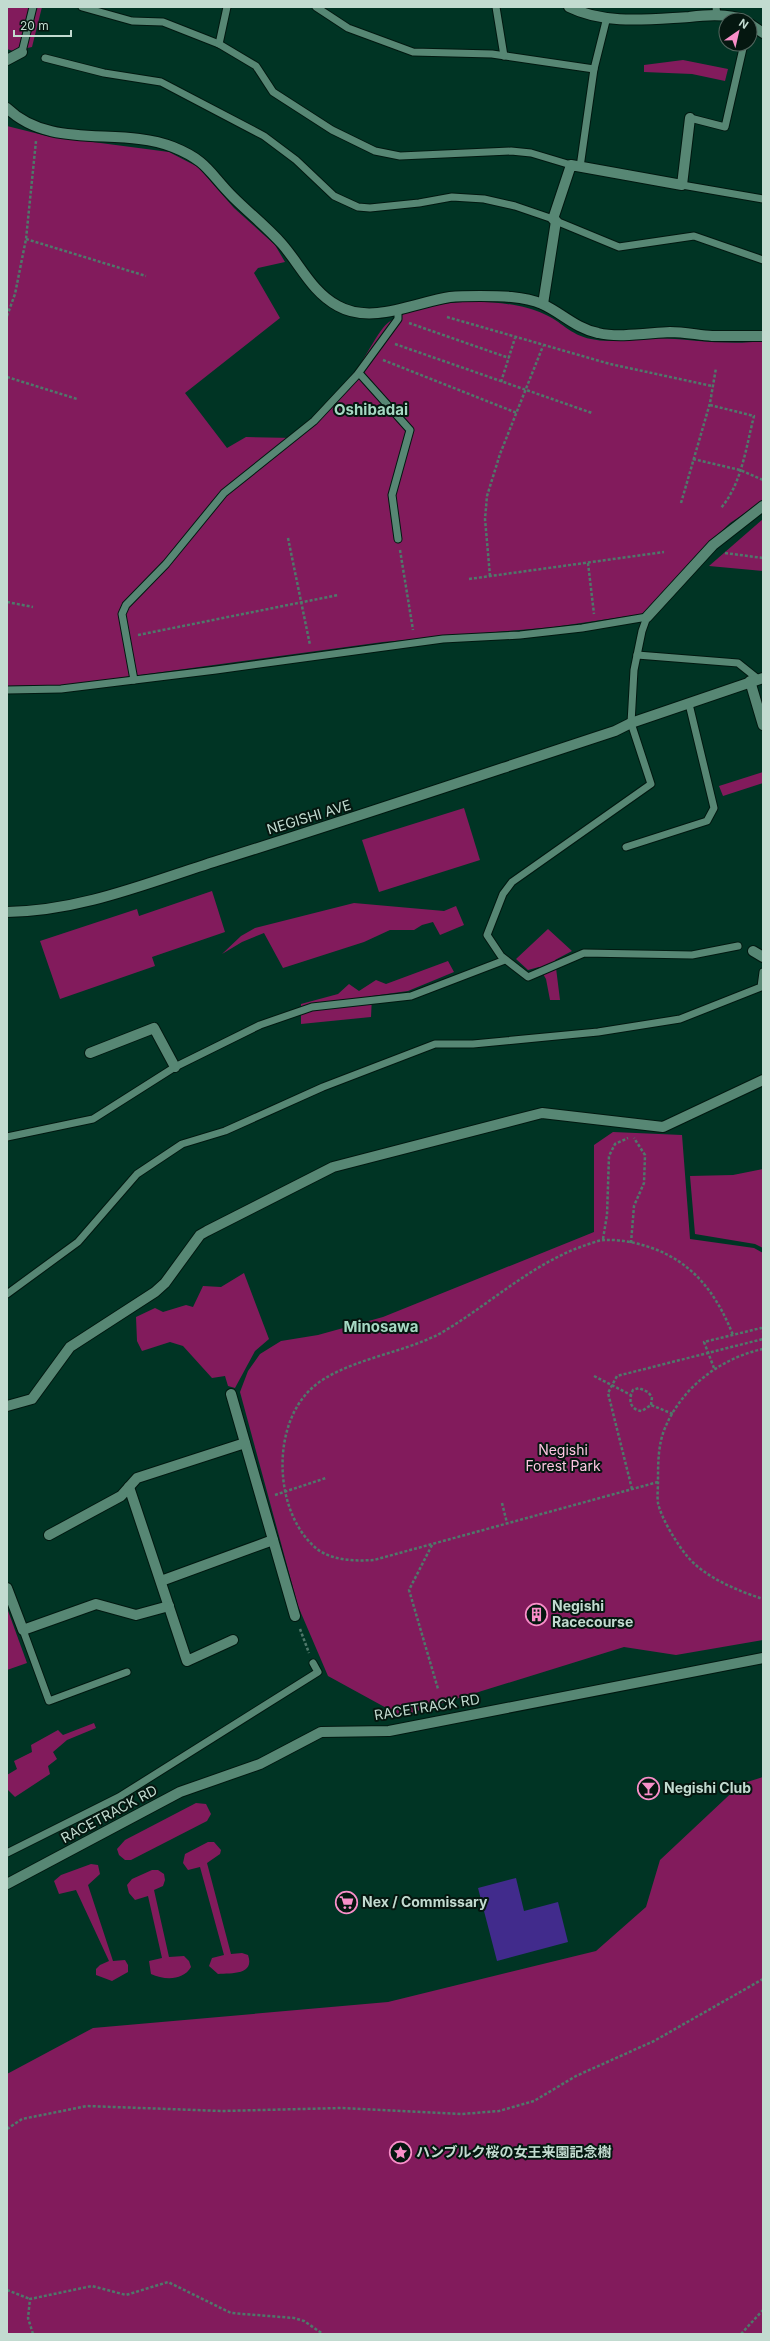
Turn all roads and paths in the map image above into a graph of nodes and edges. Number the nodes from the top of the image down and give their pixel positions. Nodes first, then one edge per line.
1 (33, 7) edge
2 (82, 7) edge
3 (227, 7) edge
4 (316, 7) edge
5 (496, 7) edge
6 (569, 7) edge
7 (716, 12) edge
8 (606, 17) junction
9 (219, 44) junction
10 (22, 52) joint
11 (742, 52) edge
12 (504, 56) junction
13 (45, 58) dead end
14 (7, 60) edge
15 (594, 69) junction
16 (7, 108) edge
17 (690, 118) joint
18 (38, 127) junction
19 (576, 166) junction
20 (682, 185) junction
21 (763, 199) edge
22 (554, 220) junction
23 (26, 239) junction
24 (763, 260) edge
25 (146, 276) dead end
26 (543, 304) junction
27 (398, 314) junction
28 (7, 316) edge
29 (447, 317) dead end
30 (763, 336) edge
31 (516, 338) junction
32 (383, 340) junction
33 (543, 346) junction
34 (371, 356) junction
35 (509, 358) junction
36 (716, 368) dead end
37 (359, 373) junction
38 (7, 377) edge
39 (501, 382) junction
40 (712, 386) junction
41 (526, 391) junction
42 (77, 399) dead end
43 (710, 405) junction
44 (592, 413) dead end
45 (517, 414) junction
46 (693, 459) junction
47 (740, 470) junction
48 (763, 480) edge
49 (681, 502) dead end
50 (763, 506) edge
51 (721, 508) dead end
52 (288, 538) dead end
53 (398, 539) joint
54 (708, 550) junction
55 (664, 552) dead end
56 (763, 558) edge
57 (588, 563) junction
58 (490, 576) junction
59 (469, 579) dead end
60 (338, 595) dead end
61 (7, 602) edge
62 (302, 602) junction
63 (33, 607) dead end
64 (647, 617) junction
65 (593, 626) junction
66 (126, 637) junction
67 (415, 642) junction
68 (311, 650) dead end
69 (637, 655) junction
70 (134, 680) junction
71 (757, 680) edge
72 (7, 690) edge
73 (689, 704) junction
74 (631, 723) junction
75 (763, 725) edge
76 (626, 847) dead end
77 (7, 912) edge
78 (738, 946) dead end
79 (754, 951) dead end
80 (763, 957) edge
81 (505, 960) junction
82 (763, 972) edge
83 (90, 1053) dead end
84 (175, 1067) junction
85 (763, 1080) edge
86 (7, 1137) edge
87 (603, 1239) junction
88 (630, 1243) junction
89 (7, 1294) edge
90 (763, 1332) edge
91 (732, 1334) junction
92 (763, 1339) edge
93 (763, 1349) edge
94 (707, 1352) junction
95 (714, 1368) junction
96 (594, 1376) dead end
97 (612, 1386) junction
98 (231, 1394) dead end
99 (631, 1395) junction
100 (651, 1405) junction
101 (7, 1406) edge
102 (673, 1414) junction
103 (245, 1443) junction
104 (326, 1478) dead end
105 (658, 1482) junction
106 (129, 1487) junction
107 (632, 1489) junction
108 (285, 1492) junction
109 (261, 1500) junction
110 (502, 1503) dead end
111 (507, 1524) junction
112 (49, 1535) dead end
113 (273, 1540) junction
114 (433, 1544) junction
115 (160, 1581) junction
116 (7, 1588) edge
117 (763, 1599) edge
118 (169, 1606) junction
119 (295, 1616) joint
120 (23, 1630) junction
121 (233, 1640) dead end
122 (763, 1658) edge
123 (313, 1663) joint
124 (127, 1672) dead end
125 (438, 1689) dead end
126 (7, 1853) edge
127 (7, 1884) edge
128 (763, 1979) edge
129 (7, 2129) edge
130 (7, 2290) edge
131 (30, 2299) junction
132 (763, 2310) edge
133 (32, 2334) edge
134 (323, 2334) edge
135 (740, 2334) edge

1 - 10 lane
2 - 9 lane
3 - 9 lane
4 - 12 lane
5 - 12 lane
6 - 8 street
7 - 8 street
8 - 15 lane
9 - 19 lane
10 - 14 street
11 - 17 lane
12 - 15 lane
13 - 22 lane
15 - 19 lane
16 - 18 street
17 - 20 street
18 - 23 path
18 - 27 street
19 - 20 street
19 - 22 street
20 - 21 lane
22 - 24 lane
22 - 26 street
23 - 25 path
23 - 28 path
26 - 27 street
26 - 30 street
27 - 32 lane
27 - 35 path
29 - 31 path
31 - 33 path
31 - 35 path
32 - 34 lane
32 - 39 path
33 - 40 path
33 - 41 path
34 - 37 lane
34 - 45 path
35 - 39 path
36 - 40 path
37 - 53 lane
37 - 66 lane
38 - 42 path
39 - 41 path
40 - 43 path
41 - 44 path
41 - 45 path
43 - 46 path
43 - 47 path
45 - 58 path
46 - 47 path
46 - 49 path
47 - 48 path
47 - 51 path
50 - 54 street
52 - 62 path
53 - 67 path
54 - 56 path
54 - 64 street
55 - 57 path
57 - 58 path
57 - 65 path
58 - 59 path
60 - 62 path
61 - 63 path
62 - 66 path
62 - 68 path
64 - 65 lane
64 - 69 lane
65 - 67 lane
66 - 70 lane
67 - 70 lane
69 - 71 lane
69 - 74 lane
70 - 72 lane
71 - 73 street, NEGISHI AVE
71 - 75 street
73 - 74 street, NEGISHI AVE
73 - 76 lane
74 - 77 street, NEGISHI AVE
74 - 81 lane
78 - 81 lane
79 - 80 street
81 - 84 lane
82 - 89 lane
83 - 84 street
84 - 86 lane
85 - 101 street
87 - 88 path
87 - 88 path
87 - 108 path
88 - 91 path
90 - 91 path
91 - 94 path
92 - 94 path
93 - 95 path
94 - 95 path
94 - 97 path
95 - 102 path
96 - 97 path
97 - 99 path
97 - 107 path
98 - 103 street
99 - 100 path
99 - 100 path
100 - 102 path
102 - 105 path
103 - 106 street
103 - 109 street
104 - 108 path
105 - 107 path
105 - 117 path
106 - 112 street
106 - 115 street
107 - 111 path
108 - 109 path
108 - 114 path
109 - 113 street
110 - 111 path
111 - 114 path
113 - 115 street
113 - 119 street
114 - 125 path
115 - 118 street
116 - 120 street
118 - 120 street
118 - 121 street
119 - 123 path
120 - 124 lane
122 - 127 street, RACETRACK RD
123 - 126 lane
128 - 129 path
130 - 131 path
131 - 133 path
131 - 134 path
132 - 135 path

